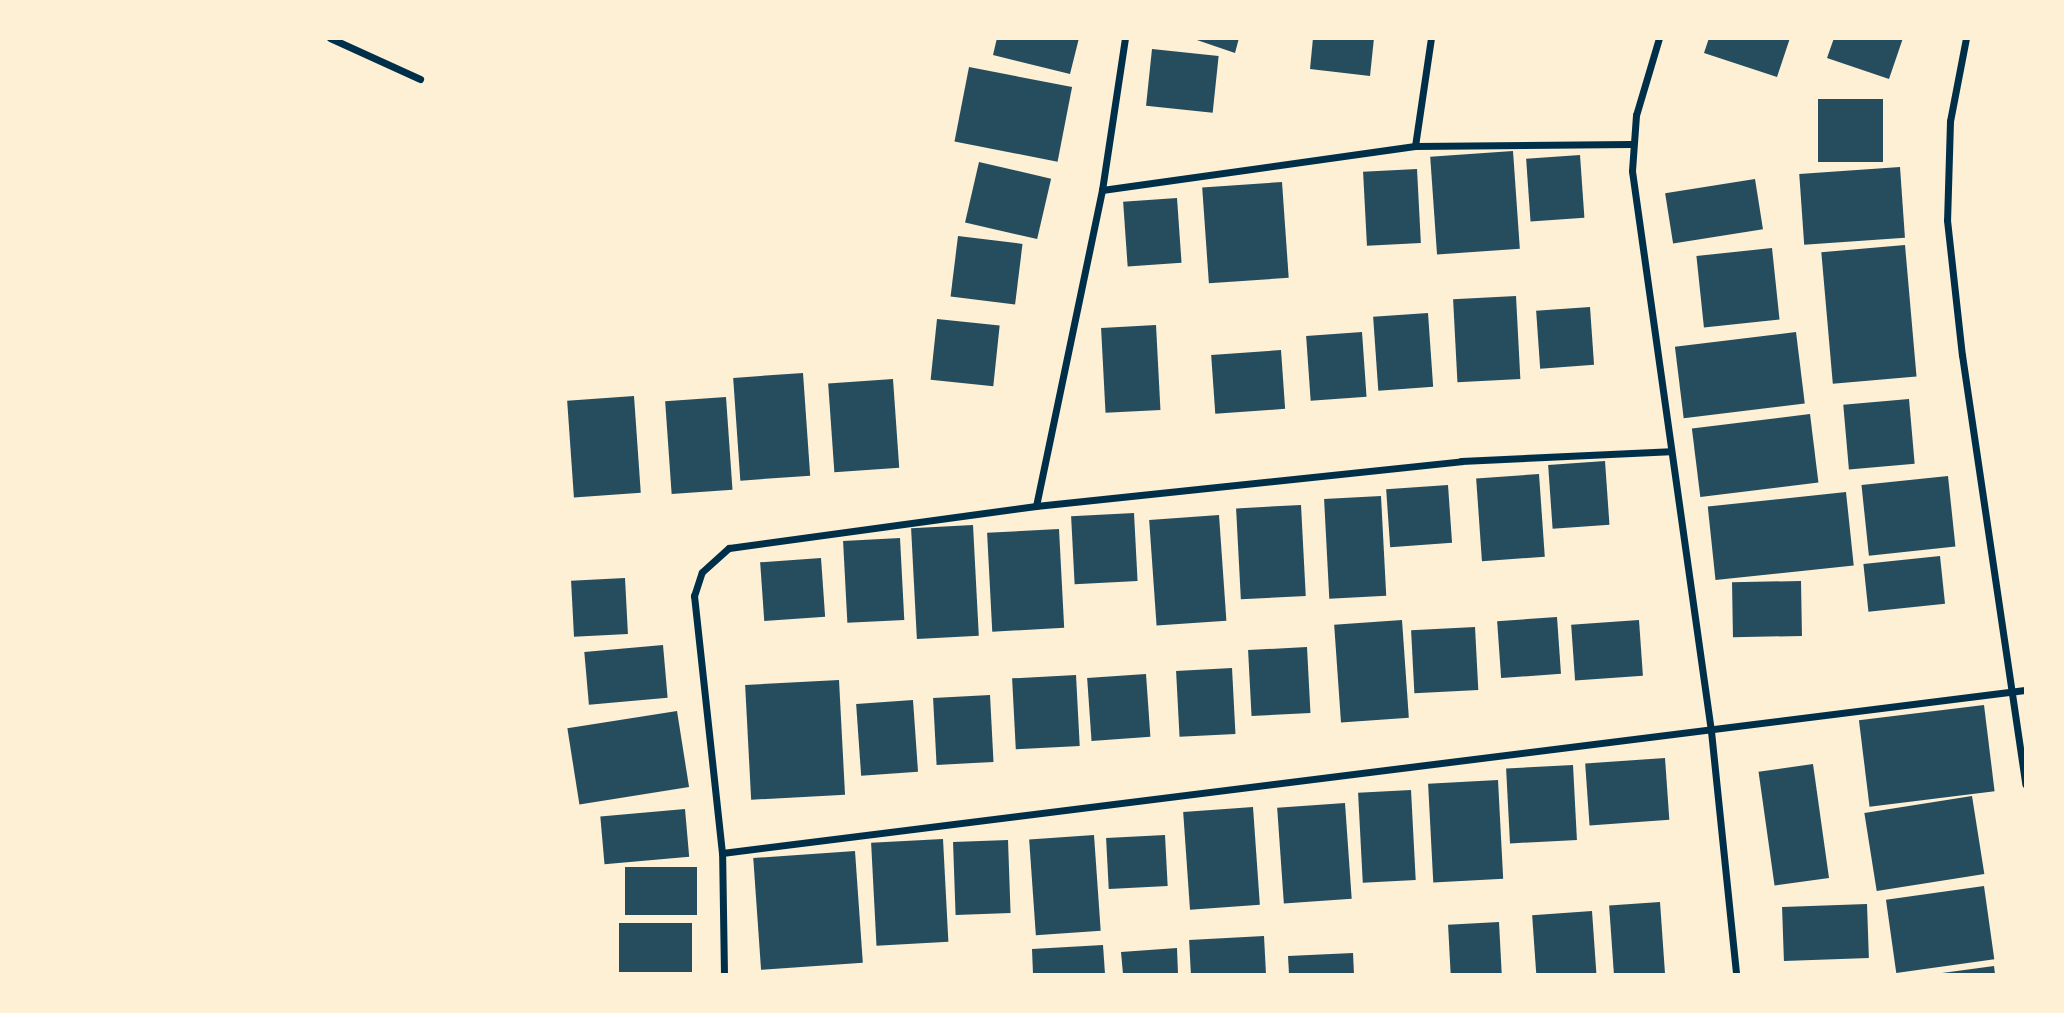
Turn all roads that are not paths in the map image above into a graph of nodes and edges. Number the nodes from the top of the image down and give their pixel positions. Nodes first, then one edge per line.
1 (330, 38) edge
2 (1125, 38) edge
3 (1432, 38) edge
4 (1659, 38) edge
5 (1966, 38) edge
6 (420, 79) dead end
7 (1631, 144) junction
8 (1415, 146) junction
9 (1102, 190) junction
10 (1670, 451) junction
11 (1036, 506) junction
12 (2025, 690) edge
13 (2012, 692) junction
14 (1711, 731) junction
15 (2025, 784) edge
16 (722, 853) junction
17 (724, 975) edge
18 (1735, 975) edge

1 - 6 street
2 - 9 street
3 - 8 street
4 - 7 street
5 - 13 street
7 - 8 street
7 - 10 street
8 - 9 street
9 - 11 street
10 - 11 street
10 - 14 street
11 - 16 street
12 - 13 street
13 - 14 street
13 - 15 street
14 - 16 street
14 - 18 street
16 - 17 street

